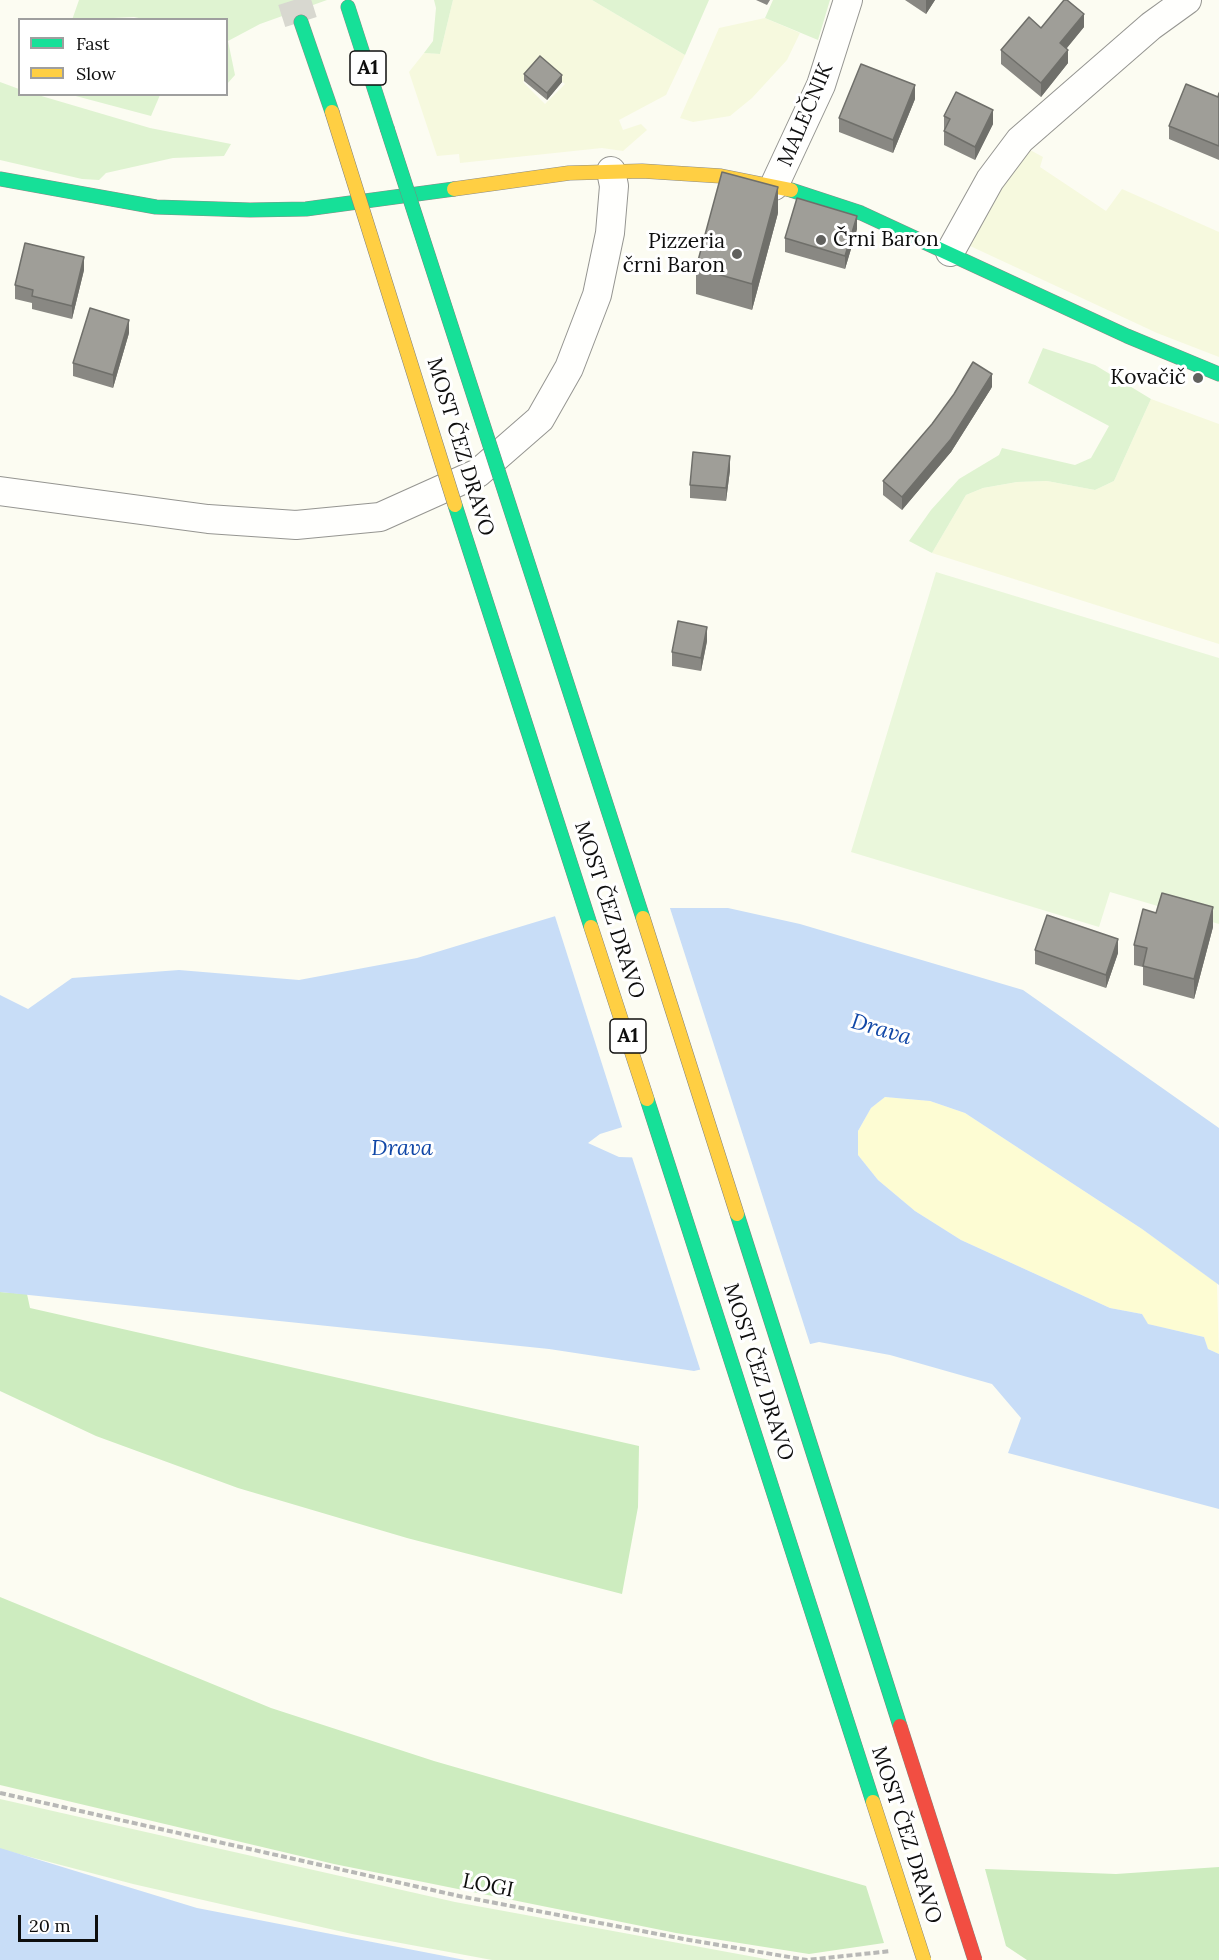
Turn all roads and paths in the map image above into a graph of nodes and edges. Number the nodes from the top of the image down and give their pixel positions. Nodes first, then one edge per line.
1 (848, 0) edge
2 (1187, 0) edge
3 (348, 7) dead end
4 (301, 22) tunnel mouth
5 (611, 171) junction
6 (0, 179) edge
7 (774, 186) junction
8 (950, 252) junction
9 (1219, 374) edge
10 (0, 491) edge
11 (0, 1793) edge
12 (894, 1952) dead end
13 (924, 1960) edge
14 (975, 1960) edge

1 - 7 street, MALEČNIK
2 - 8 street
3 - 14 main road, MOST ČEZ DRAVO / A1, bridge
4 - 13 main road, MOST ČEZ DRAVO / A1, bridge
5 - 6 main road
5 - 7 main road
5 - 10 street
7 - 8 main road, MALEČNIK
8 - 9 main road, MALEČNIK
11 - 12 path, LOGI

